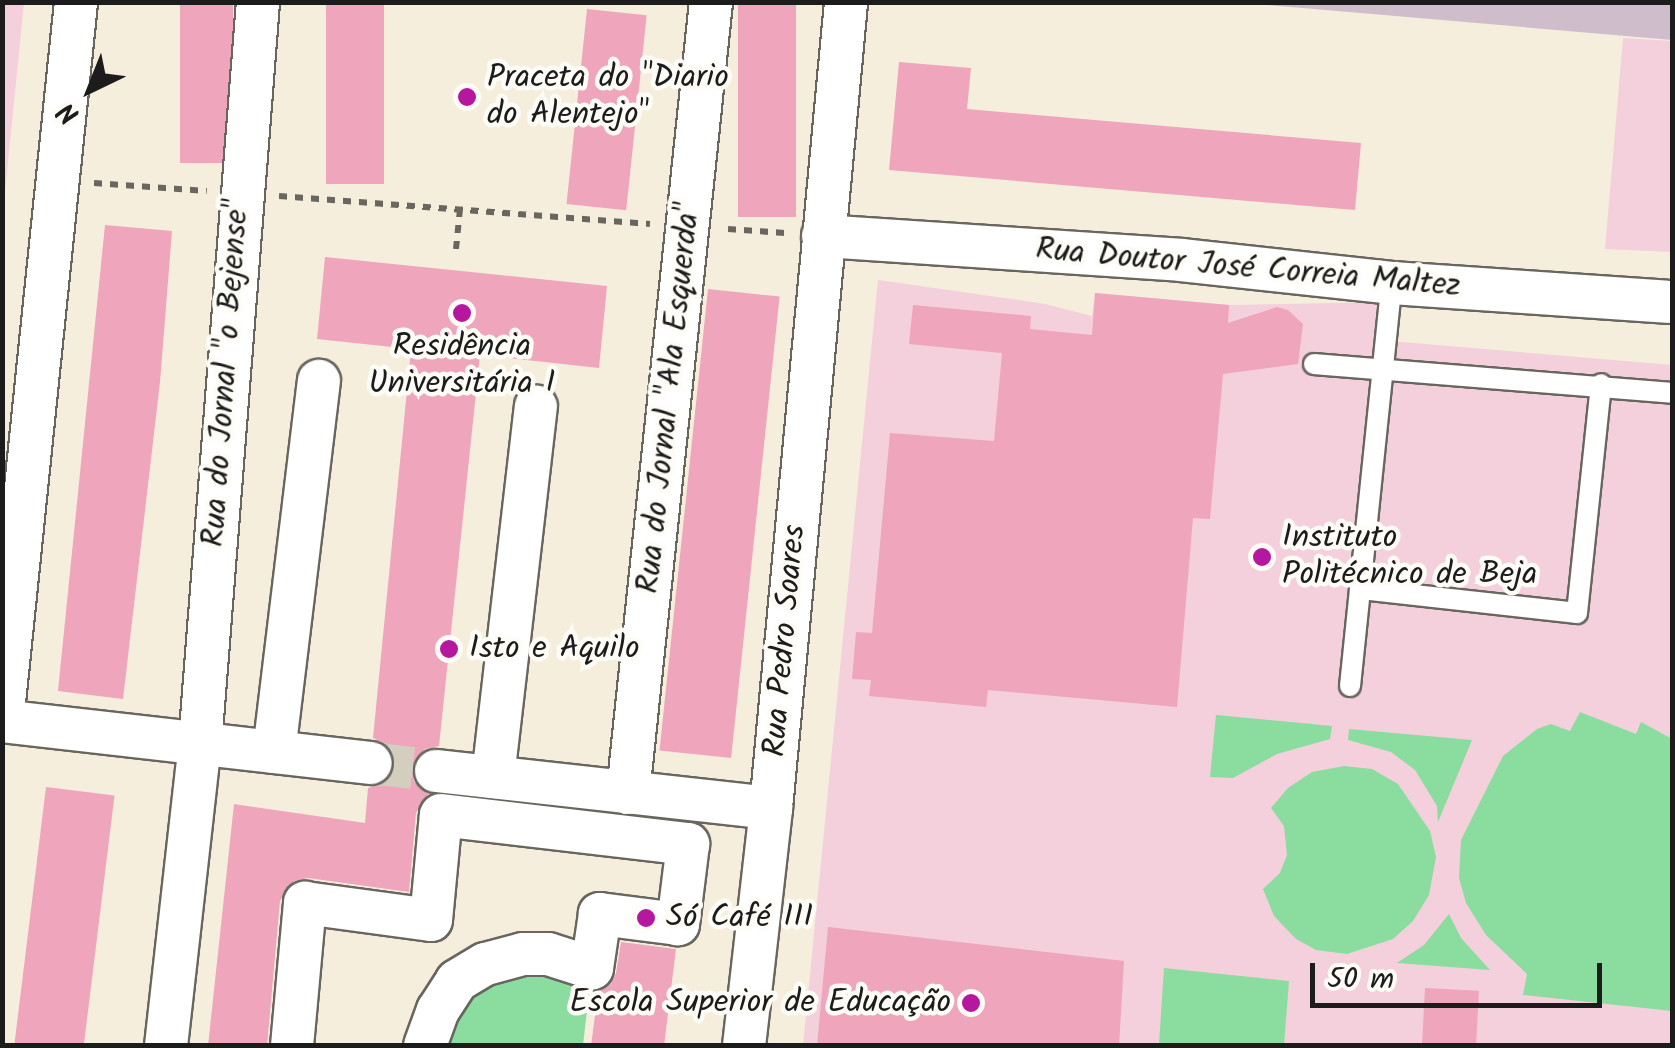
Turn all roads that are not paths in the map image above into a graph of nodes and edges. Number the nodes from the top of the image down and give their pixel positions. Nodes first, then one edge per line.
1 (76, 2) edge
2 (258, 2) edge
3 (712, 2) edge
4 (846, 2) edge
5 (822, 236) junction
6 (1392, 283) junction
7 (1672, 302) edge
8 (1314, 364) dead end
9 (1384, 369) junction
10 (319, 381) dead end
11 (1601, 384) junction
12 (1672, 392) edge
13 (536, 406) dead end
14 (1360, 590) junction
15 (1350, 686) dead end
16 (2, 721) edge
17 (200, 744) junction
18 (274, 752) junction
19 (371, 763) tunnel mouth
20 (436, 770) tunnel mouth
21 (493, 778) junction
22 (628, 792) junction
23 (771, 808) junction
24 (166, 1046) edge
25 (292, 1046) edge
26 (425, 1046) edge
27 (744, 1046) edge

1 - 16 street
2 - 17 street, Rua do Jornal "o Bejense"
3 - 22 street, Rua do Jornal "Ala Esquerda"
4 - 5 street, Rua Pedro Soares
5 - 6 street, Rua Doutor José Correia Maltez
5 - 23 street, Rua Pedro Soares
6 - 7 street, Rua Doutor José Correia Maltez
6 - 9 lane
8 - 9 lane
9 - 11 lane
9 - 14 lane
10 - 18 street
11 - 12 lane
11 - 14 lane
13 - 21 street
14 - 15 lane
16 - 17 street
17 - 18 street
17 - 24 street, Rua do Jornal "o Bejense"
18 - 19 street
20 - 21 street
21 - 22 street
22 - 23 street
23 - 27 street, Rua Pedro Soares
25 - 26 street

